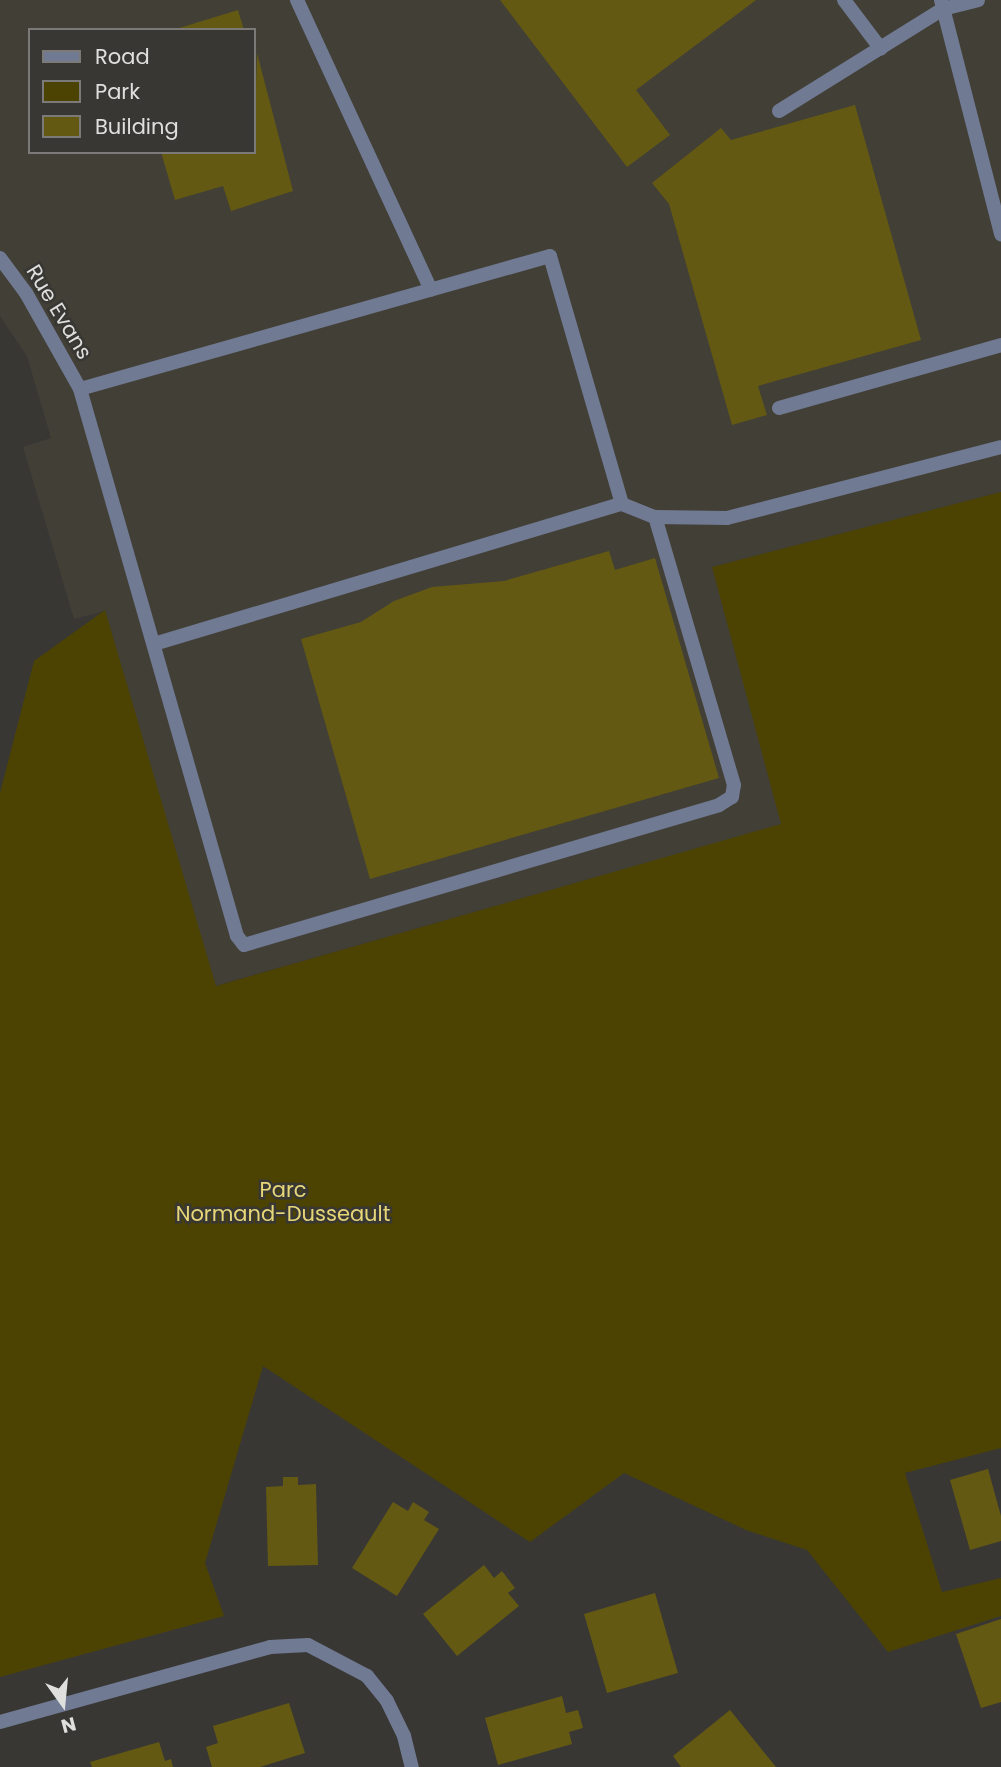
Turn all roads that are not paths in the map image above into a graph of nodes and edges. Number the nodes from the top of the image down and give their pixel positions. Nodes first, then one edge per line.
1 (297, 0) edge
2 (844, 0) edge
3 (978, 0) edge
4 (942, 5) edge
5 (881, 49) junction
6 (779, 111) dead end
7 (1001, 234) edge
8 (0, 258) edge
9 (431, 290) junction
10 (1000, 349) edge
11 (80, 389) junction
12 (779, 408) dead end
13 (1001, 447) edge
14 (622, 504) junction
15 (655, 517) junction
16 (154, 644) junction
17 (0, 1722) edge
18 (412, 1767) edge

1 - 9 street
2 - 5 street
3 - 4 street
4 - 5 street
4 - 7 street
5 - 6 street
8 - 11 street, Rue Evans
9 - 11 street
9 - 14 street
10 - 12 street
11 - 16 street, Rue Evans
13 - 15 street
14 - 15 street
14 - 16 street
15 - 16 street, Rue Evans
17 - 18 street

